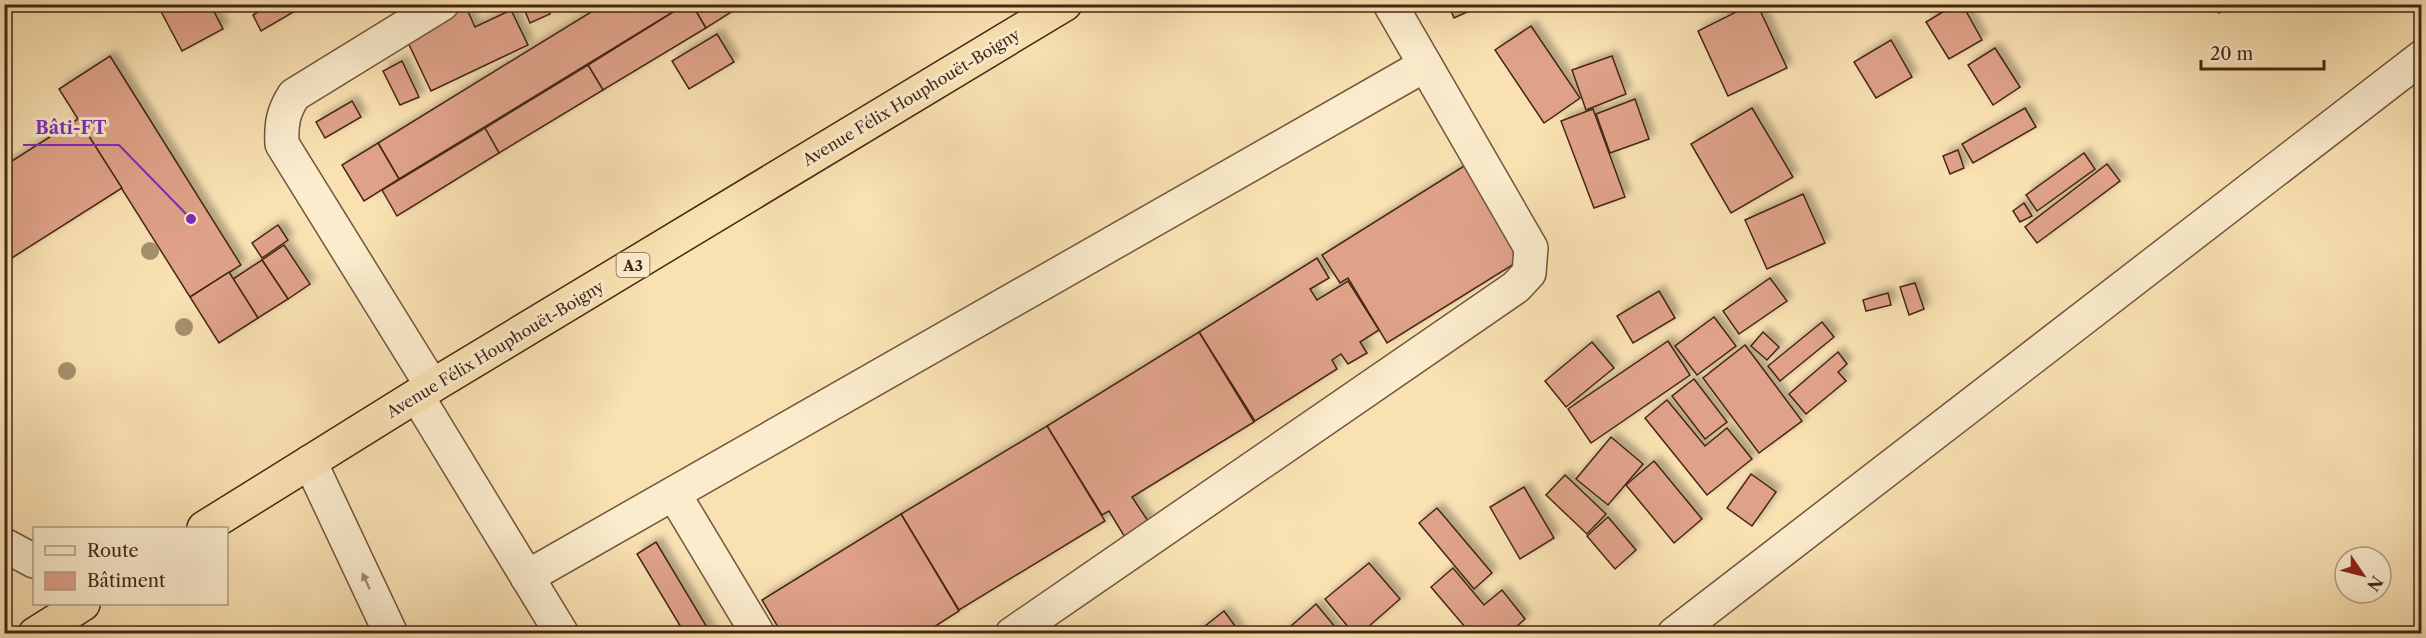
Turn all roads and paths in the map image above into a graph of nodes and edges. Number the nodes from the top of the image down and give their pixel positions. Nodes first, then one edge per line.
1 (442, 4) edge
2 (1065, 4) edge
3 (1390, 4) edge
4 (2421, 57) edge
5 (1425, 65) junction
6 (424, 391) junction
7 (310, 462) junction
8 (674, 494) junction
9 (206, 527) edge
10 (4, 545) edge
11 (33, 560) edge
12 (527, 577) junction
13 (80, 605) edge
14 (35, 633) edge
15 (391, 633) edge
16 (562, 633) edge
17 (758, 633) edge
18 (1012, 633) edge
19 (1674, 633) edge

1 - 6 street
2 - 6 highway, Avenue Félix Houphouët-Boigny / A3
3 - 5 street
4 - 19 street
5 - 8 street
5 - 18 street
6 - 7 highway, Avenue Félix Houphouët-Boigny / A3
6 - 12 street
7 - 9 highway, Avenue Félix Houphouët-Boigny / A3
15 -> 7 street
8 - 12 street
8 - 17 street
10 - 11 street
12 - 16 street
13 - 14 highway

